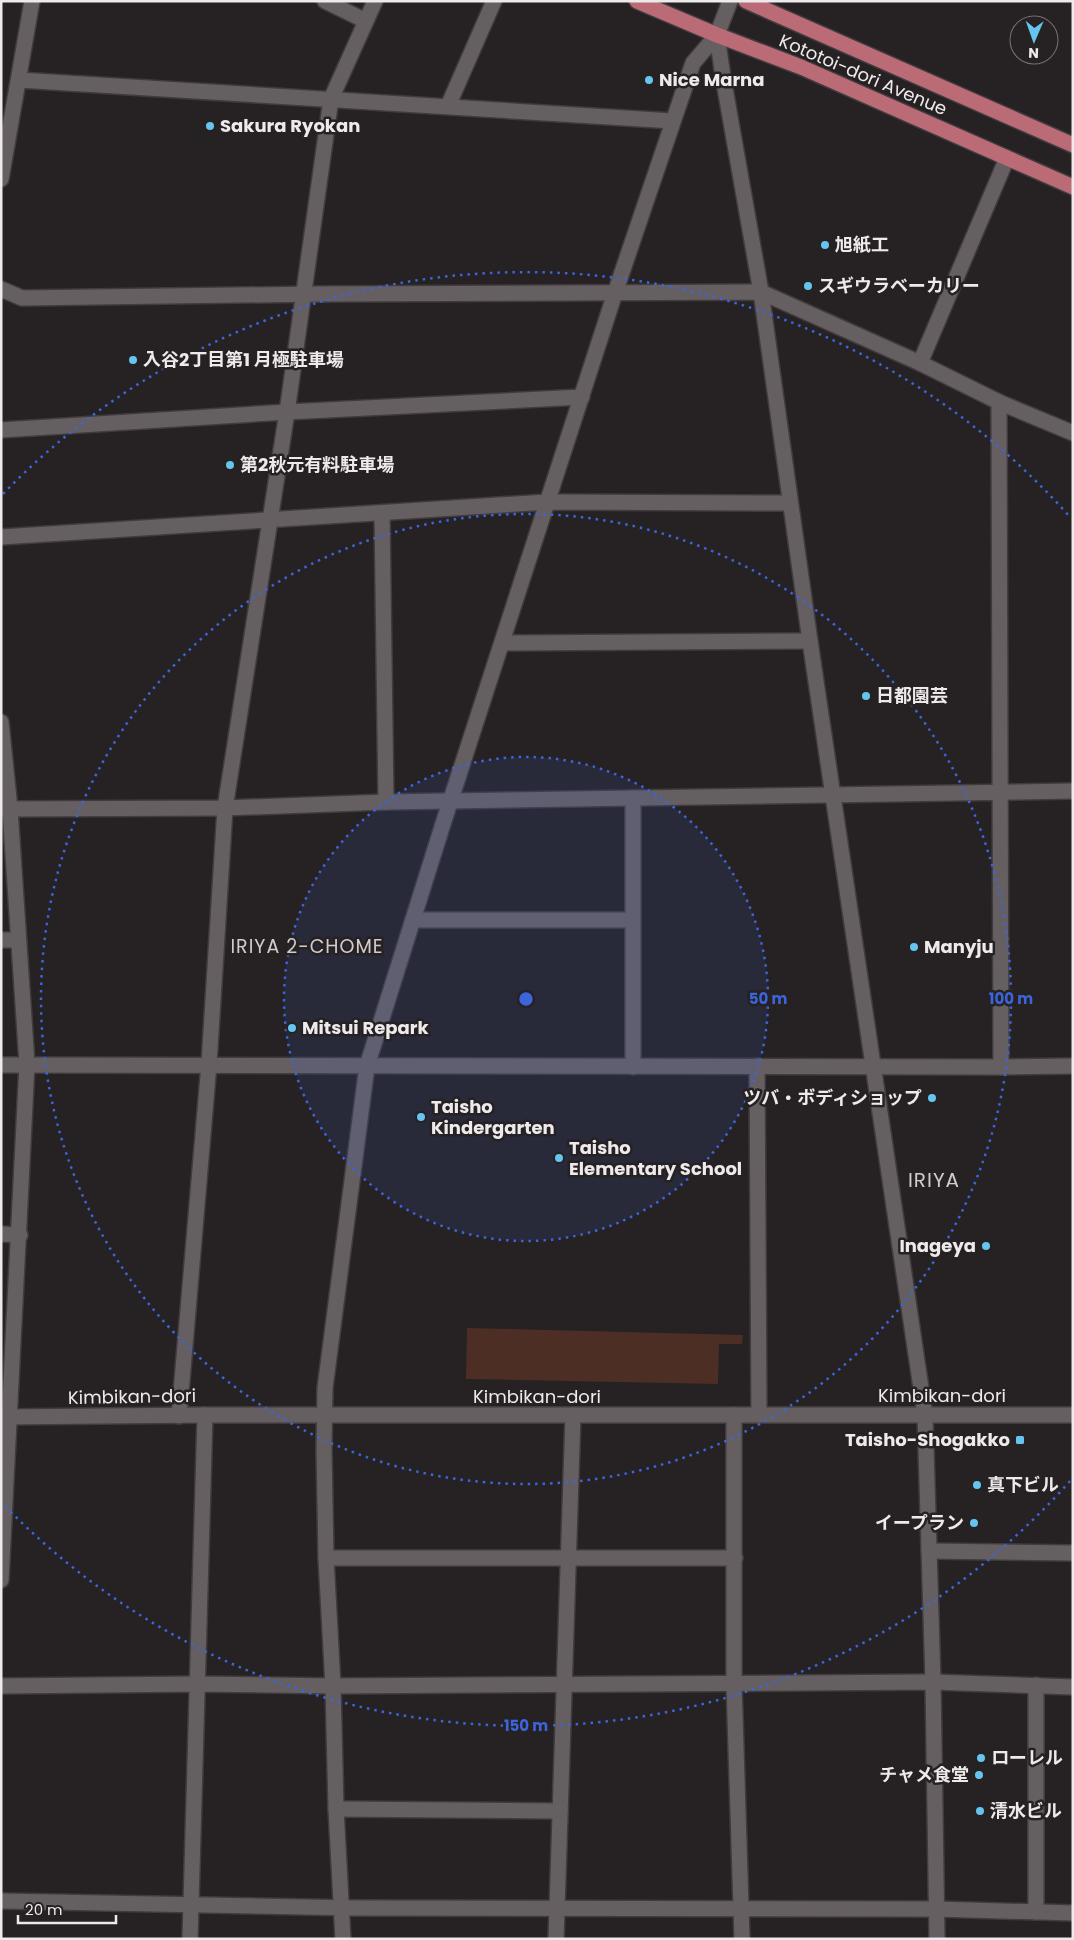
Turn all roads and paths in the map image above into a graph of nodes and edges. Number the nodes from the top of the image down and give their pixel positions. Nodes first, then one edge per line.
1 (32, 1) edge
2 (325, 1) edge
3 (375, 1) edge
4 (494, 1) edge
5 (637, 1) edge
6 (730, 1) edge
7 (746, 1) edge
8 (366, 21) junction
9 (717, 35) junction
10 (18, 80) junction
11 (331, 99) junction
12 (448, 106) junction
13 (673, 121) junction
14 (1073, 146) edge
15 (1007, 158) junction
16 (1, 179) edge
17 (1073, 187) edge
18 (1, 289) edge
19 (761, 292) junction
20 (615, 293) junction
21 (304, 294) junction
22 (920, 363) junction
23 (582, 396) junction
24 (1001, 402) junction
25 (287, 412) junction
26 (1, 430) edge
27 (1073, 433) edge
28 (547, 502) junction
29 (790, 503) junction
30 (382, 513) junction
31 (269, 520) junction
32 (1, 537) edge
33 (810, 641) junction
34 (502, 643) junction
35 (1, 722) edge
36 (1001, 791) junction
37 (1073, 791) edge
38 (833, 795) junction
39 (633, 798) junction
40 (450, 801) junction
41 (386, 802) junction
42 (225, 808) junction
43 (6, 809) edge
44 (413, 920) junction
45 (633, 920) junction
46 (1, 940) edge
47 (18, 940) junction
48 (27, 1064) junction
49 (209, 1064) junction
50 (1, 1065) edge
51 (366, 1066) junction
52 (634, 1066) junction
53 (757, 1066) junction
54 (872, 1066) junction
55 (1073, 1066) edge
56 (1001, 1067) junction
57 (1, 1234) edge
58 (20, 1235) junction
59 (206, 1415) junction
60 (325, 1415) junction
61 (734, 1415) junction
62 (759, 1415) junction
63 (925, 1415) junction
64 (1073, 1415) edge
65 (179, 1416) junction
66 (573, 1416) junction
67 (5, 1417) edge
68 (929, 1551) junction
69 (2, 1553) edge
70 (1073, 1553) edge
71 (326, 1558) junction
72 (568, 1558) junction
73 (735, 1558) junction
74 (1, 1580) edge
75 (933, 1682) junction
76 (198, 1684) junction
77 (564, 1684) junction
78 (734, 1684) junction
79 (1036, 1685) junction
80 (1, 1686) edge
81 (333, 1686) junction
82 (1073, 1686) edge
83 (336, 1809) junction
84 (560, 1811) junction
85 (1, 1901) edge
86 (192, 1905) junction
87 (343, 1907) junction
88 (557, 1909) junction
89 (936, 1909) junction
90 (742, 1910) junction
91 (1036, 1912) junction
92 (1073, 1913) edge
93 (190, 1939) edge
94 (343, 1939) edge
95 (556, 1939) edge
96 (742, 1939) edge
97 (936, 1939) edge

1 - 10 street
2 - 8 street
3 - 8 street
4 - 12 street
5 - 9 main road, Kototoi-dori Avenue
6 - 9 street
7 - 14 main road, Kototoi-dori Avenue
8 - 11 street
9 - 13 street
9 - 15 main road, Kototoi-dori Avenue
9 - 19 street
10 - 11 street
10 - 16 street
11 - 12 street
11 - 21 street
12 - 13 street
13 - 20 street
15 - 17 main road, Kototoi-dori Avenue
15 - 22 street
18 - 21 street
19 - 20 street
19 - 22 street
19 - 29 street
20 - 21 street
20 - 23 street
21 - 25 street
22 - 24 street
23 - 25 street
23 - 28 street
24 - 27 street
24 - 36 street
25 - 26 street
25 - 31 street
28 - 29 street
28 - 30 street
28 - 34 street
29 - 33 street
30 - 31 street
30 - 41 street
31 - 32 street
31 - 42 street
33 - 34 street
33 - 38 street
34 - 40 street
35 - 43 street
36 - 37 street
36 - 38 street
36 - 56 street
38 - 39 street
38 - 54 street
39 - 40 street
39 - 45 street
40 - 41 street
40 - 44 street
41 - 42 street
42 - 43 street
42 - 49 street
43 - 47 street
44 - 45 street
44 - 51 street
45 - 52 street
46 - 47 street
47 - 48 street
48 - 49 street
48 - 50 street
48 - 58 street
49 - 51 street
49 - 65 street
51 - 52 street
51 - 60 street
52 - 53 street
53 - 54 street
53 - 62 street
54 - 56 street
54 - 63 street
55 - 56 street
57 - 58 street
58 - 67 street
59 - 60 street, Kimbikan-dori
59 - 65 street, Kimbikan-dori
59 - 76 street
60 - 66 street, Kimbikan-dori
60 - 71 street
61 - 62 street, Kimbikan-dori
61 - 66 street, Kimbikan-dori
61 - 73 street
62 - 63 street, Kimbikan-dori
63 - 64 street, Kimbikan-dori
63 - 68 street
65 - 67 street, Kimbikan-dori
66 - 72 street
67 - 69 street
68 - 70 street
68 - 75 street
69 - 74 street
71 - 72 street
71 - 81 street
72 - 73 street
72 - 77 street
73 - 78 street
75 - 78 street
75 - 79 street
75 - 89 street
76 - 80 street
76 - 81 street
76 - 86 street
77 - 78 street
77 - 81 street
77 - 84 street
78 - 90 street
79 - 82 street
79 - 91 street
81 - 83 street
83 - 84 street
83 - 87 street
84 - 88 street
85 - 86 street
86 - 87 street
86 - 93 street
87 - 88 street
87 - 94 street
88 - 90 street
88 - 95 street
89 - 90 street
89 - 91 street
89 - 97 street
90 - 96 street
91 - 92 street

